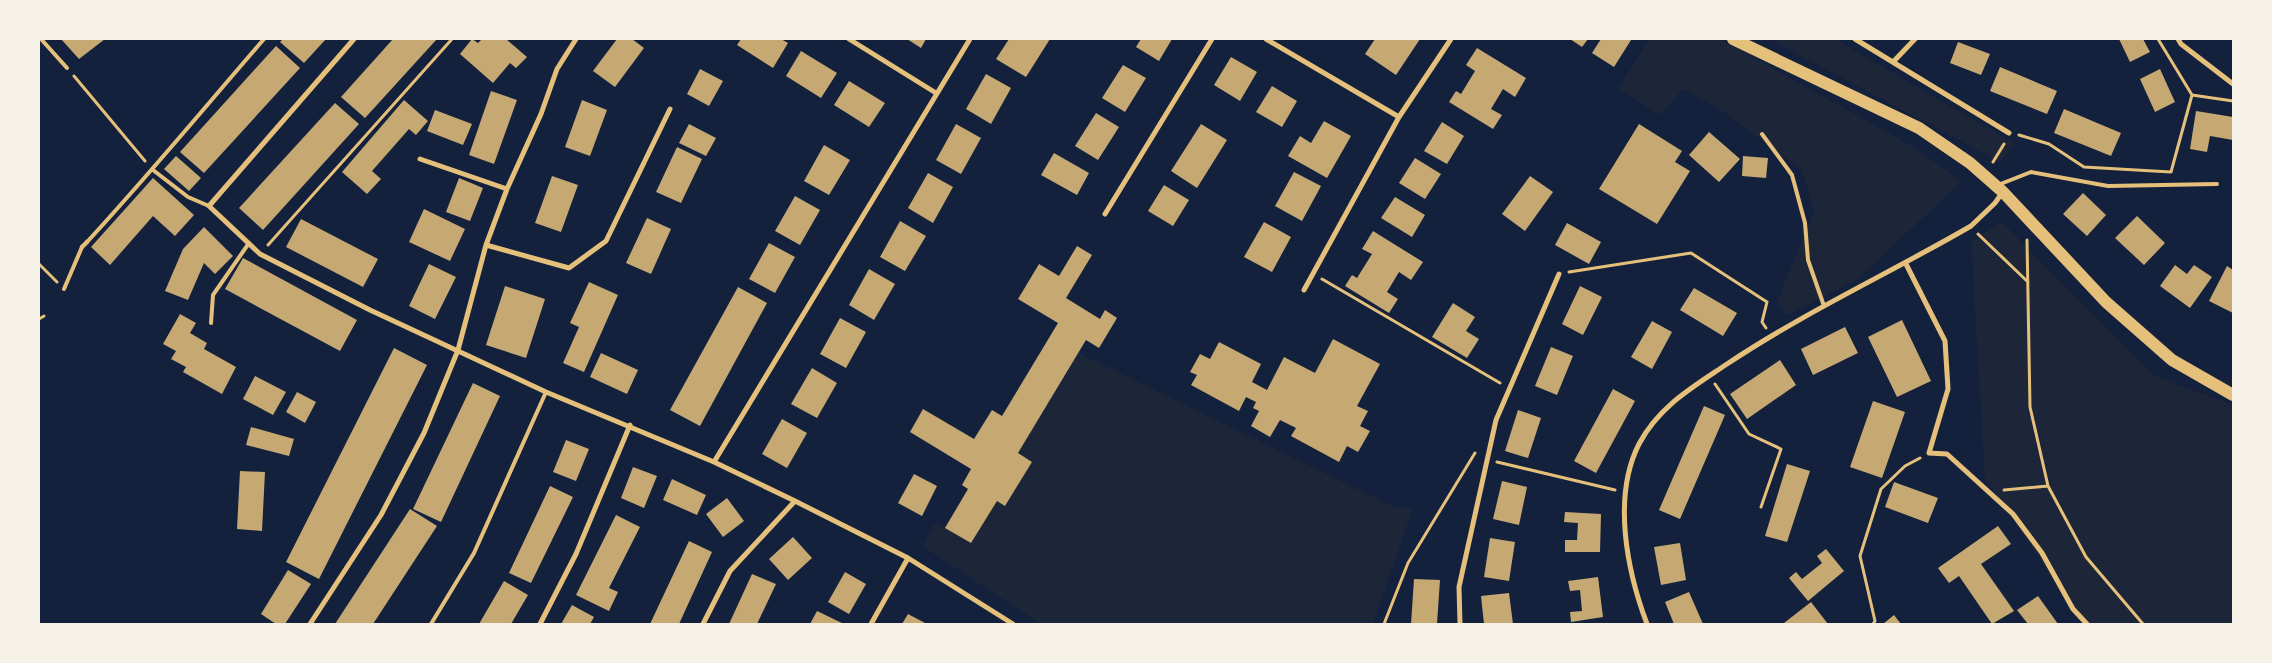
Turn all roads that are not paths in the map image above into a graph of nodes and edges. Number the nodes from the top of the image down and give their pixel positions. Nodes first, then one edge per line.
1 (41, 39) edge
2 (264, 39) edge
3 (354, 39) edge
4 (576, 39) edge
5 (849, 39) edge
6 (970, 39) edge
7 (1212, 39) edge
8 (1266, 39) edge
9 (1451, 39) edge
10 (1733, 39) edge
11 (1855, 39) edge
12 (1915, 39) edge
13 (2178, 39) edge
14 (1894, 61) junction
15 (67, 68) road end
16 (2233, 84) edge
17 (936, 93) junction
18 (670, 109) dead end
19 (1399, 117) junction
20 (2009, 133) road end
21 (1762, 134) dead end
22 (420, 159) dead end
23 (153, 170) junction
24 (2217, 184) dead end
25 (507, 189) junction
26 (1999, 189) junction
27 (209, 206) junction
28 (1105, 214) dead end
29 (86, 242) joint
30 (248, 243) junction
31 (486, 245) junction
32 (82, 247) joint
33 (1906, 264) junction
34 (1559, 274) road end
35 (64, 289) road end
36 (1304, 290) dead end
37 (1824, 306) junction
38 (211, 323) dead end
39 (458, 350) junction
40 (546, 392) junction
41 (2233, 395) edge
42 (630, 425) junction
43 (714, 462) junction
44 (795, 500) junction
45 (908, 558) junction
46 (310, 624) edge
47 (431, 624) edge
48 (540, 624) edge
49 (703, 624) edge
50 (871, 624) edge
51 (1013, 624) edge
52 (1460, 624) edge
53 (1647, 624) edge
54 (2087, 624) edge

1 - 15 lane
2 - 23 lane
3 - 27 street
4 - 25 street
5 - 17 street
6 - 17 street
7 - 28 street
8 - 19 street
9 - 19 street
10 - 26 main road
11 - 14 street
12 - 14 street
13 - 16 street
14 - 20 street
17 - 43 street
18 - 31 street
19 - 36 street
21 - 37 lane
22 - 25 street
23 - 27 lane
23 - 29 lane
24 - 26 lane
25 - 31 street
26 - 33 street
26 - 41 main road
27 - 30 street
29 - 32 street
30 - 38 lane
30 - 39 street
31 - 39 street
32 - 35 lane
33 - 37 street
33 - 54 street
34 - 52 street
37 - 53 street
39 - 40 street
39 - 46 street
40 - 42 street
40 - 47 lane
42 - 43 street
42 - 48 street
43 - 44 street
44 - 45 street
44 - 49 street
45 - 50 street
45 - 51 street

